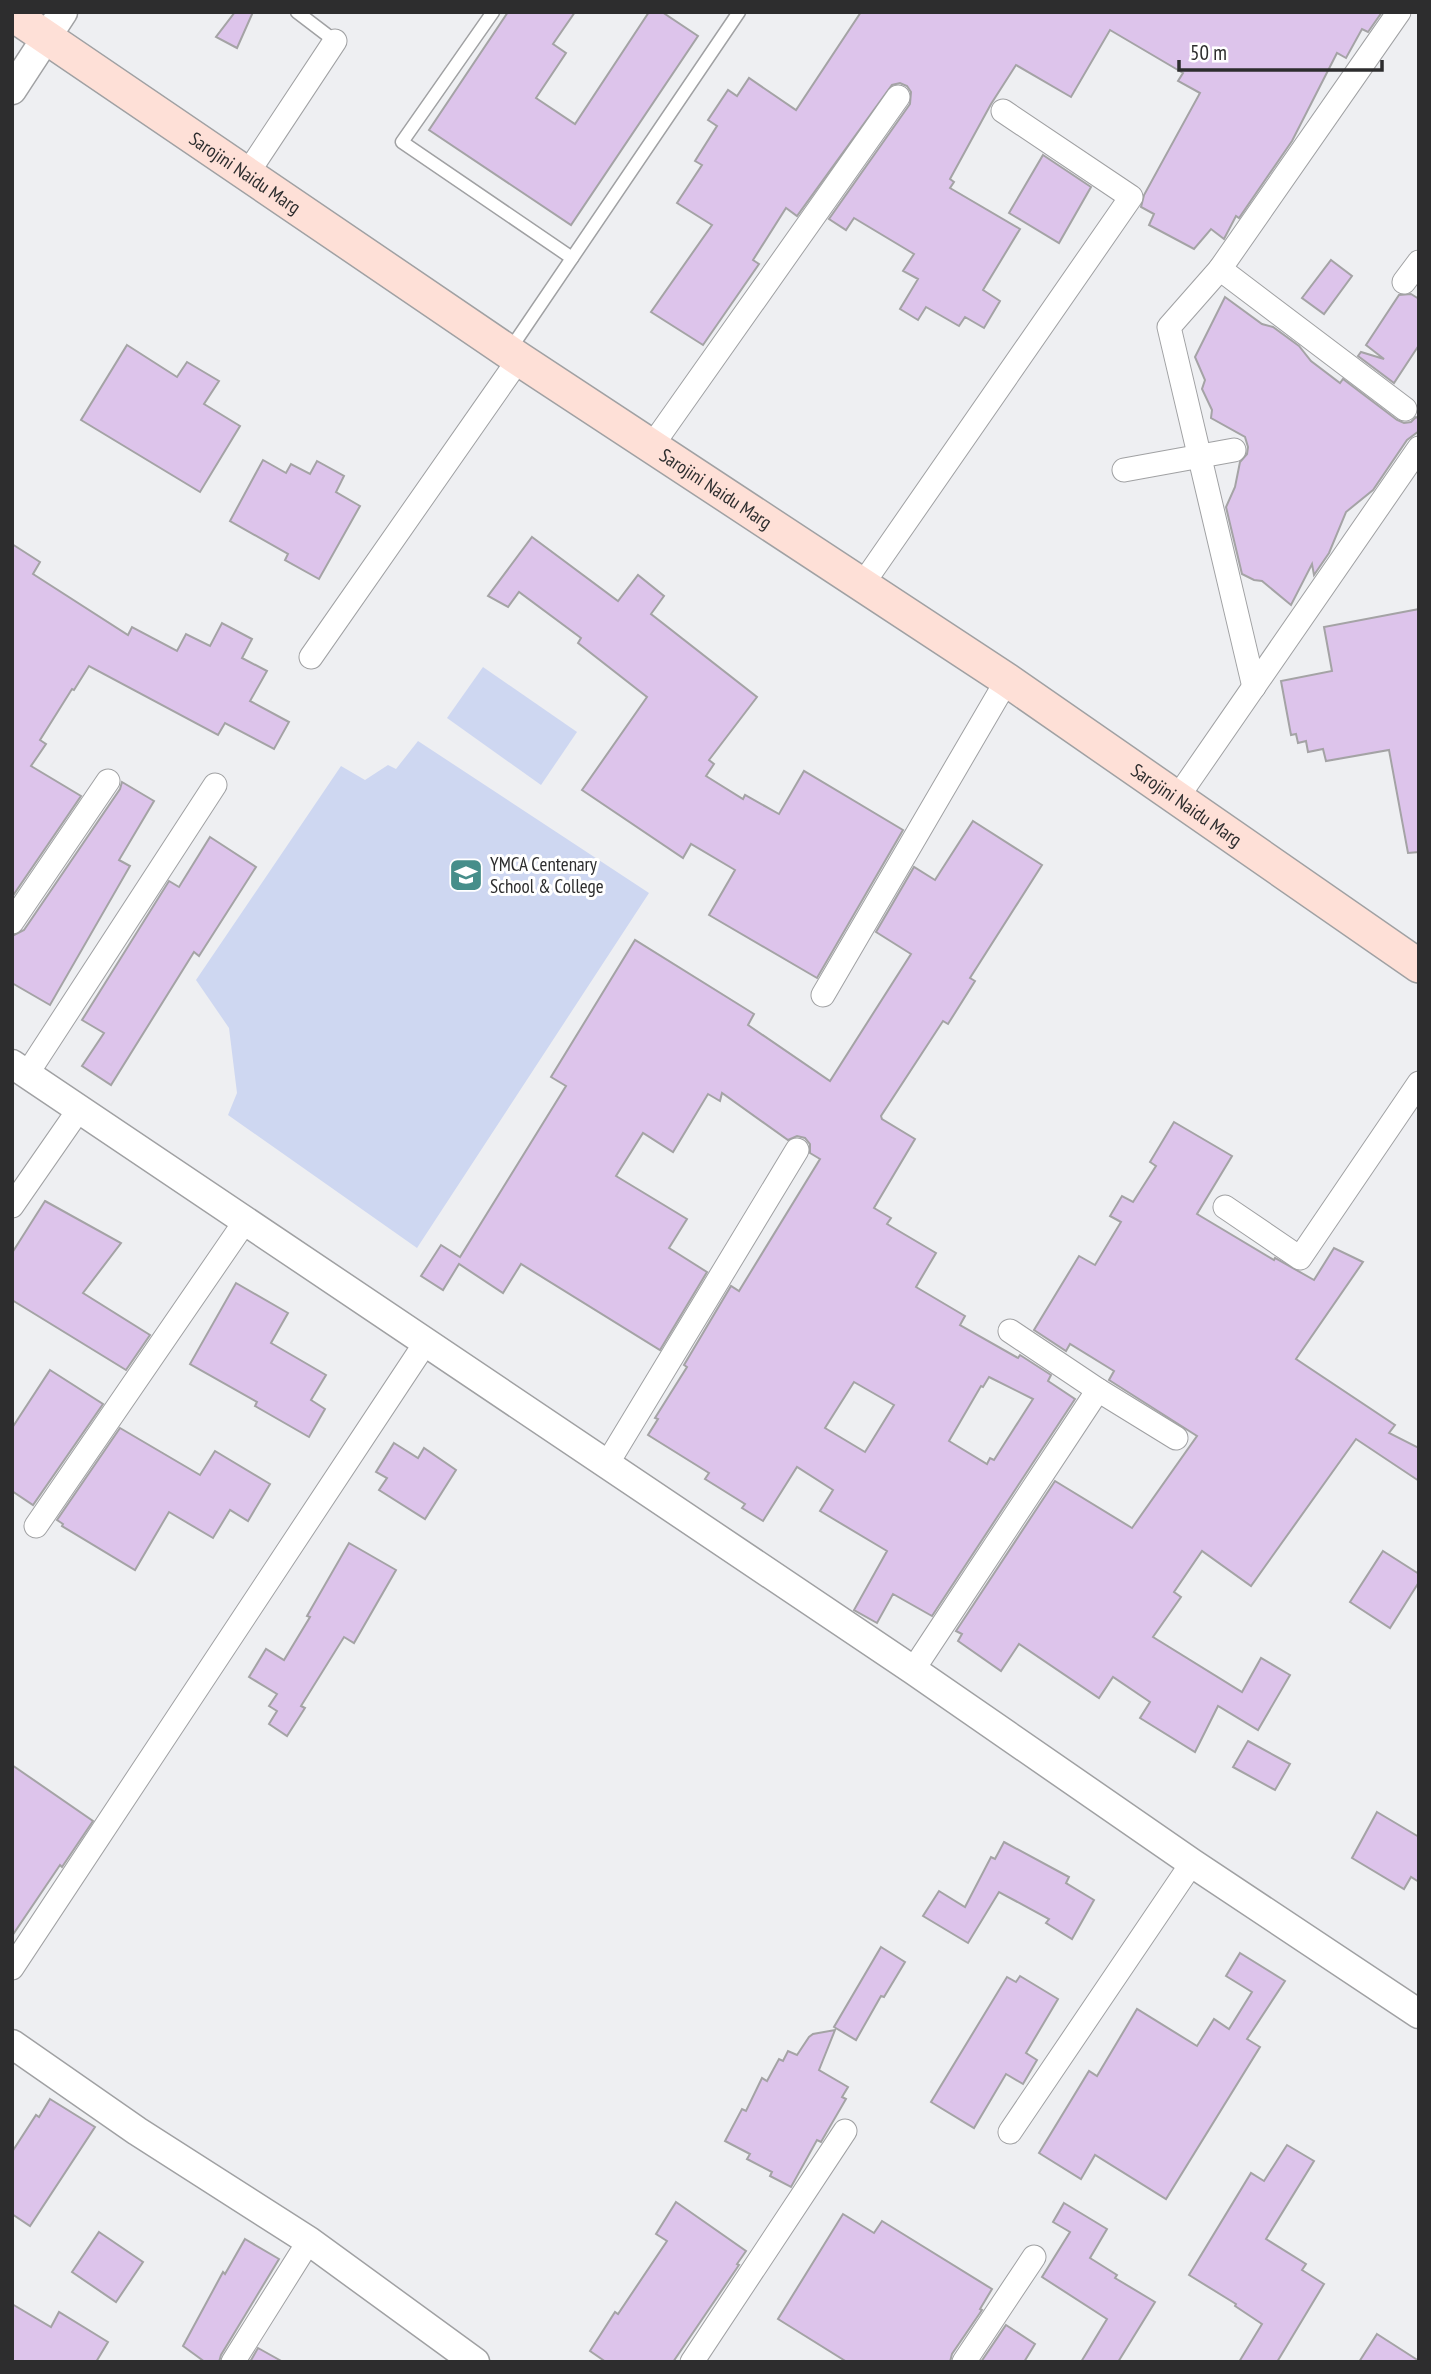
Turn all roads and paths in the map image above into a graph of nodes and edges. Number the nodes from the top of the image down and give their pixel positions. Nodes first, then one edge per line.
1 (297, 12) edge
2 (493, 12) edge
3 (739, 12) edge
4 (1399, 12) edge
5 (12, 14) edge
6 (55, 25) edge
7 (335, 41) joint
8 (12, 90) edge
9 (898, 97) dead end
10 (1003, 111) dead end
11 (247, 174) junction
12 (572, 258) junction
13 (1419, 262) edge
14 (1220, 270) junction
15 (1404, 282) dead end
16 (514, 355) junction
17 (1405, 409) dead end
18 (651, 447) junction
19 (1419, 448) edge
20 (1234, 450) dead end
21 (1199, 457) junction
22 (1124, 470) dead end
23 (862, 585) junction
24 (311, 657) dead end
25 (1007, 680) junction
26 (1254, 687) junction
27 (108, 781) dead end
28 (215, 785) dead end
29 (1177, 799) junction
30 (12, 922) edge
31 (1419, 966) edge
32 (823, 995) dead end
33 (20, 1069) edge
34 (1419, 1083) edge
35 (80, 1108) junction
36 (797, 1150) dead end
37 (12, 1206) edge
38 (1224, 1207) dead end
39 (246, 1220) junction
40 (1010, 1331) dead end
41 (426, 1342) junction
42 (1098, 1390) junction
43 (1176, 1438) dead end
44 (607, 1464) junction
45 (36, 1527) dead end
46 (913, 1670) junction
47 (1192, 1863) junction
48 (12, 1968) edge
49 (1419, 2014) edge
50 (12, 2044) edge
51 (845, 2131) dead end
52 (1010, 2132) dead end
53 (309, 2241) junction
54 (1034, 2257) dead end
55 (233, 2362) edge
56 (475, 2362) edge
57 (692, 2362) edge
58 (964, 2362) edge

1 - 7 lane
2 - 12 lane
3 - 12 lane
4 - 14 street
5 - 6 main road, Sarojini Naidu Marg
6 - 8 street
6 - 11 main road, Sarojini Naidu Marg
7 - 11 street
9 - 18 street
10 - 23 street
11 - 16 main road, Sarojini Naidu Marg
12 - 16 lane
13 - 15 street
14 - 17 street
14 - 21 street
16 - 18 main road, Sarojini Naidu Marg
16 - 24 street
18 - 23 main road, Sarojini Naidu Marg
19 - 26 street
20 - 21 street
21 - 22 street
21 - 26 street
23 - 25 main road, Sarojini Naidu Marg
25 - 29 main road, Sarojini Naidu Marg
25 - 32 street
26 - 29 street
27 - 30 street
28 - 33 street
29 - 31 main road, Sarojini Naidu Marg
33 - 35 street
34 - 38 street
35 - 37 street
35 - 39 street
36 - 44 street
39 - 41 street
39 - 45 street
40 - 42 street
41 - 44 street
41 - 48 street
42 - 43 street
42 - 46 street
44 - 46 street
46 - 47 street
47 - 49 street
47 - 52 street
50 - 53 street
51 - 57 street
53 - 55 street
53 - 56 street
54 - 58 street

